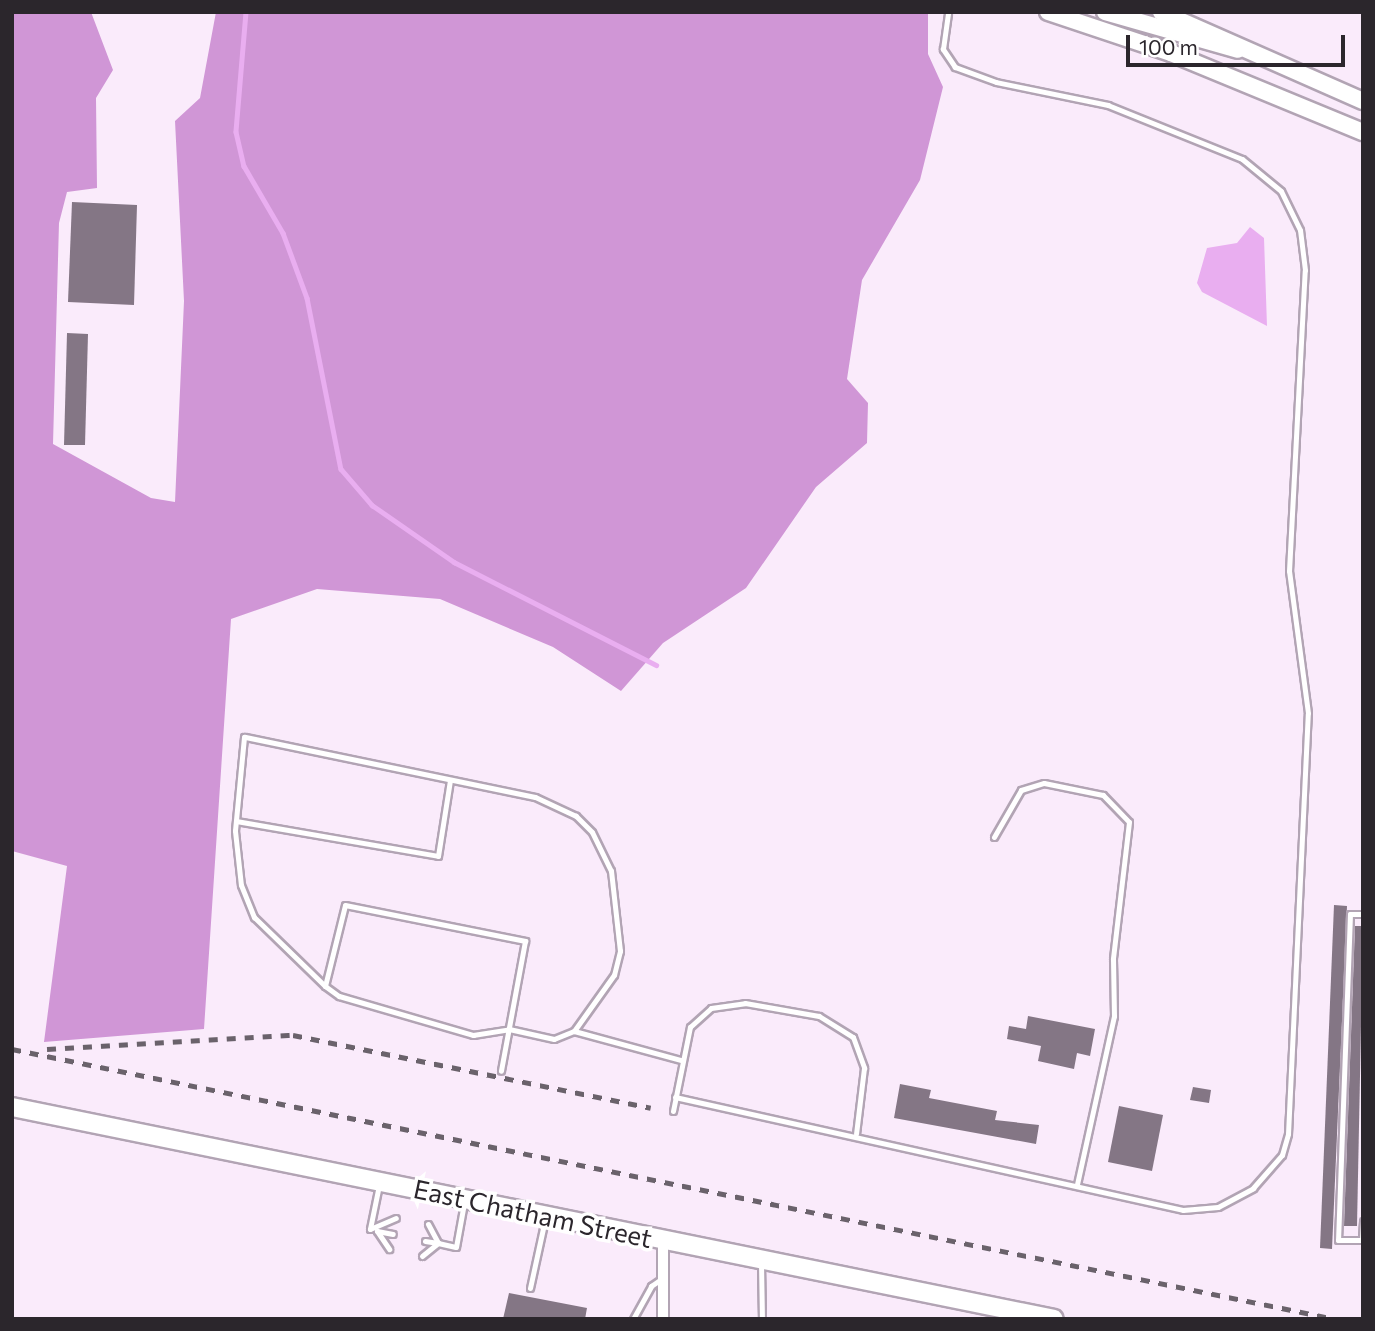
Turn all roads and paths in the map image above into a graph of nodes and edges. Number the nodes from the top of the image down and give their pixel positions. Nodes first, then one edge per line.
1 (948, 12) edge
2 (1048, 12) edge
3 (1105, 12) edge
4 (1161, 12) edge
5 (1283, 64) junction
6 (1363, 101) edge
7 (1363, 132) edge
8 (450, 780) junction
9 (236, 821) junction
10 (994, 837) dead end
11 (1363, 914) edge
12 (325, 986) junction
13 (509, 1029) junction
14 (574, 1031) junction
15 (681, 1060) junction
16 (501, 1071) dead end
17 (675, 1097) junction
18 (12, 1107) edge
19 (673, 1111) dead end
20 (856, 1134) junction
21 (379, 1181) junction
22 (1077, 1184) junction
23 (465, 1199) junction
24 (546, 1216) junction
25 (396, 1218) dead end
26 (1363, 1221) edge
27 (428, 1224) dead end
28 (377, 1231) junction
29 (393, 1234) dead end
30 (663, 1240) junction
31 (425, 1241) dead end
32 (438, 1243) junction
33 (389, 1249) dead end
34 (422, 1256) dead end
35 (761, 1259) junction
36 (663, 1278) junction
37 (530, 1288) dead end
38 (633, 1319) edge
39 (663, 1319) edge
40 (762, 1319) edge
41 (1054, 1319) edge

1 - 22 lane
2 - 7 main road
3 - 5 main road
4 - 5 main road
5 - 6 main road
8 - 9 lane
8 - 9 lane
8 - 14 lane
9 - 12 lane
10 - 22 lane
11 - 26 lane
12 - 13 lane
12 - 13 lane
13 - 14 lane
13 - 16 lane
14 - 15 lane
15 - 17 lane
15 - 20 lane
17 - 19 lane
17 - 20 lane
18 - 21 main road, East Chatham Street
20 - 22 lane
21 - 23 main road, East Chatham Street
21 - 28 lane
23 - 24 main road, East Chatham Street
23 - 32 lane
24 - 30 main road, East Chatham Street
24 - 37 lane
25 - 28 lane
27 - 32 lane
28 - 29 lane
28 - 33 lane
30 - 35 main road, East Chatham Street
30 - 36 street
31 - 32 lane
32 - 34 lane
35 - 40 lane
35 - 41 main road, East Chatham Street
36 - 38 lane
36 - 39 street

